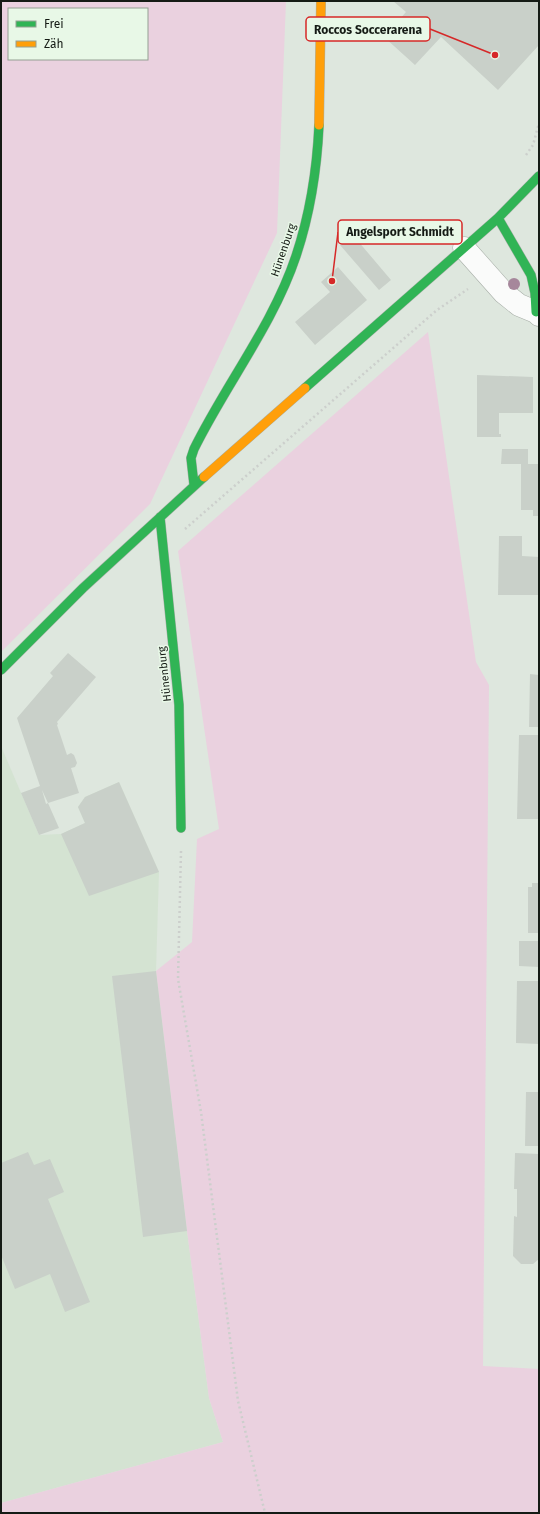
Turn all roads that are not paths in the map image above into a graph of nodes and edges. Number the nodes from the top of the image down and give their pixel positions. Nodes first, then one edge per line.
1 (321, 1) edge
2 (539, 176) edge
3 (498, 218) junction
4 (464, 248) junction
5 (538, 314) edge
6 (194, 485) junction
7 (160, 517) junction
8 (1, 670) edge
9 (181, 828) road end

1 - 6 street, Hünenburg
2 - 3 street
3 - 4 street
3 - 5 street
4 - 5 street
4 - 6 street
6 - 7 street
7 - 8 street
7 - 9 street, Hünenburg

